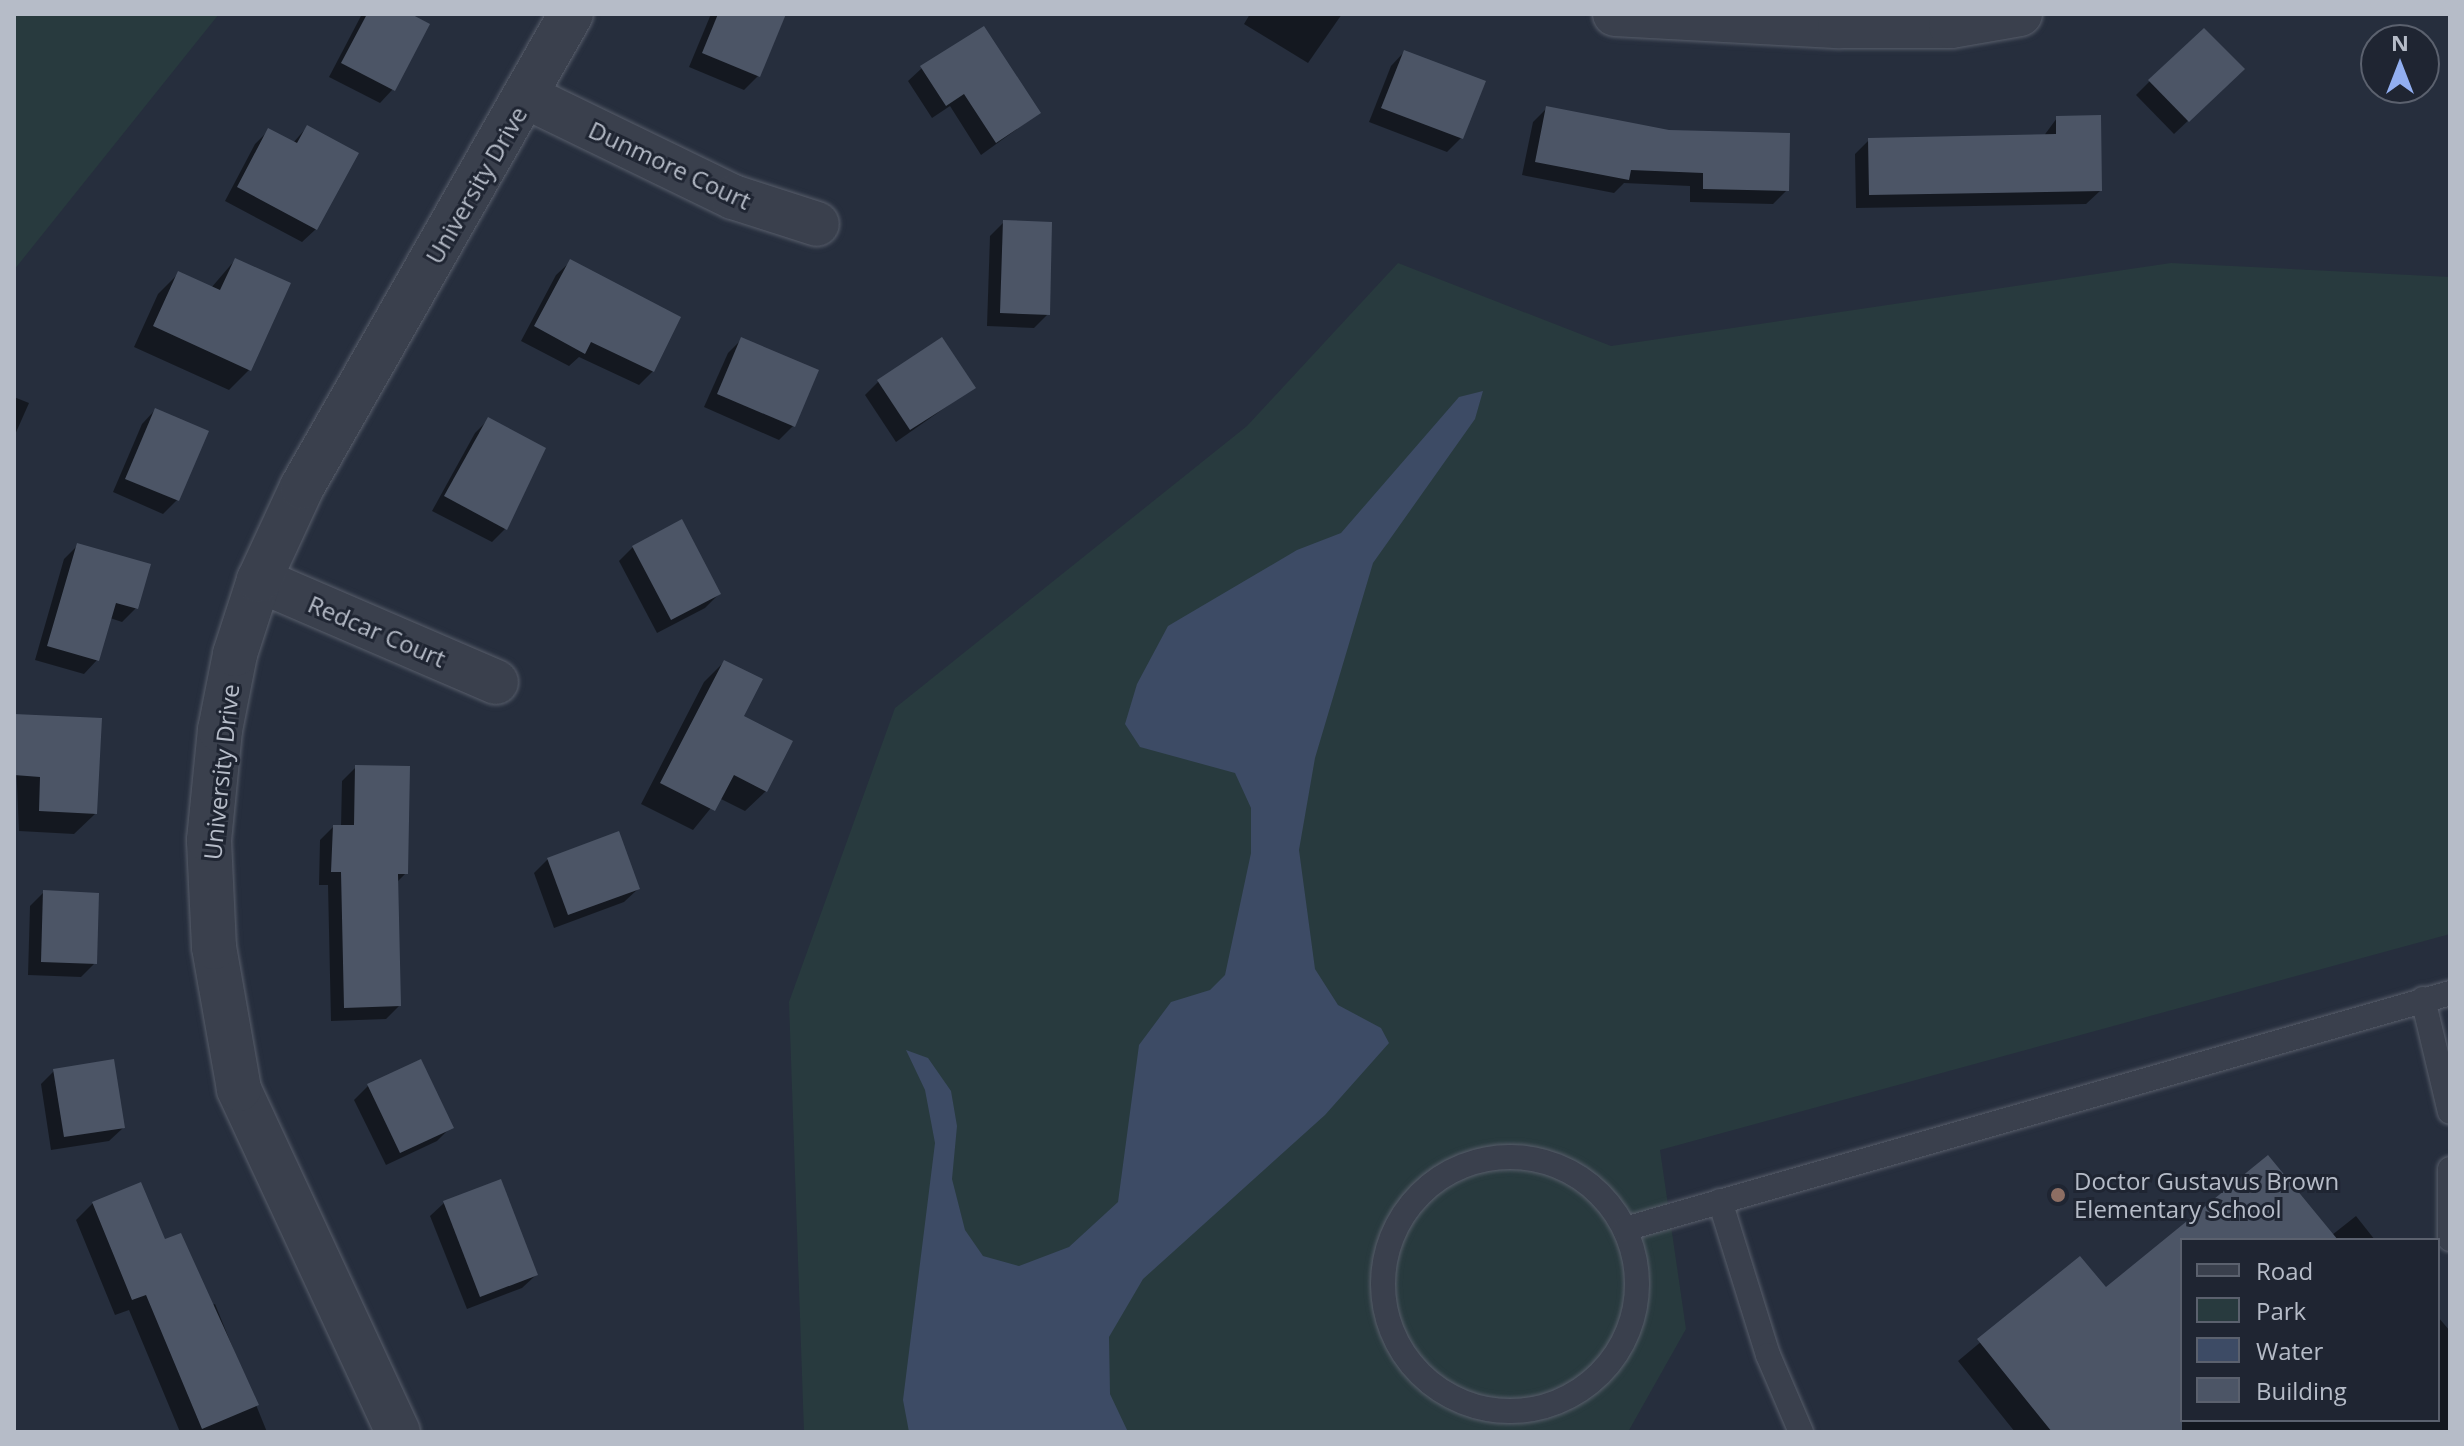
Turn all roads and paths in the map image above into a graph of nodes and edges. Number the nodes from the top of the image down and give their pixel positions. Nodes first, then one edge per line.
1 (571, 14) edge
2 (1615, 14) edge
3 (2020, 14) edge
4 (527, 97) junction
5 (817, 224) dead end
6 (259, 580) junction
7 (496, 682) dead end
8 (2450, 993) edge
9 (2423, 999) junction
10 (2450, 1112) edge
11 (2450, 1169) edge
12 (1720, 1201) junction
13 (1625, 1229) junction
14 (2450, 1239) edge
15 (398, 1432) edge
16 (1801, 1432) edge

1 - 4 street, University Drive
2 - 3 street
4 - 5 street, Dunmore Court
4 - 6 street, University Drive
6 - 7 street, Redcar Court
6 - 15 street, University Drive
8 - 9 lane
9 - 10 lane
9 - 12 lane
11 - 14 lane
12 - 13 lane
12 - 16 lane
13 - 13 lane

